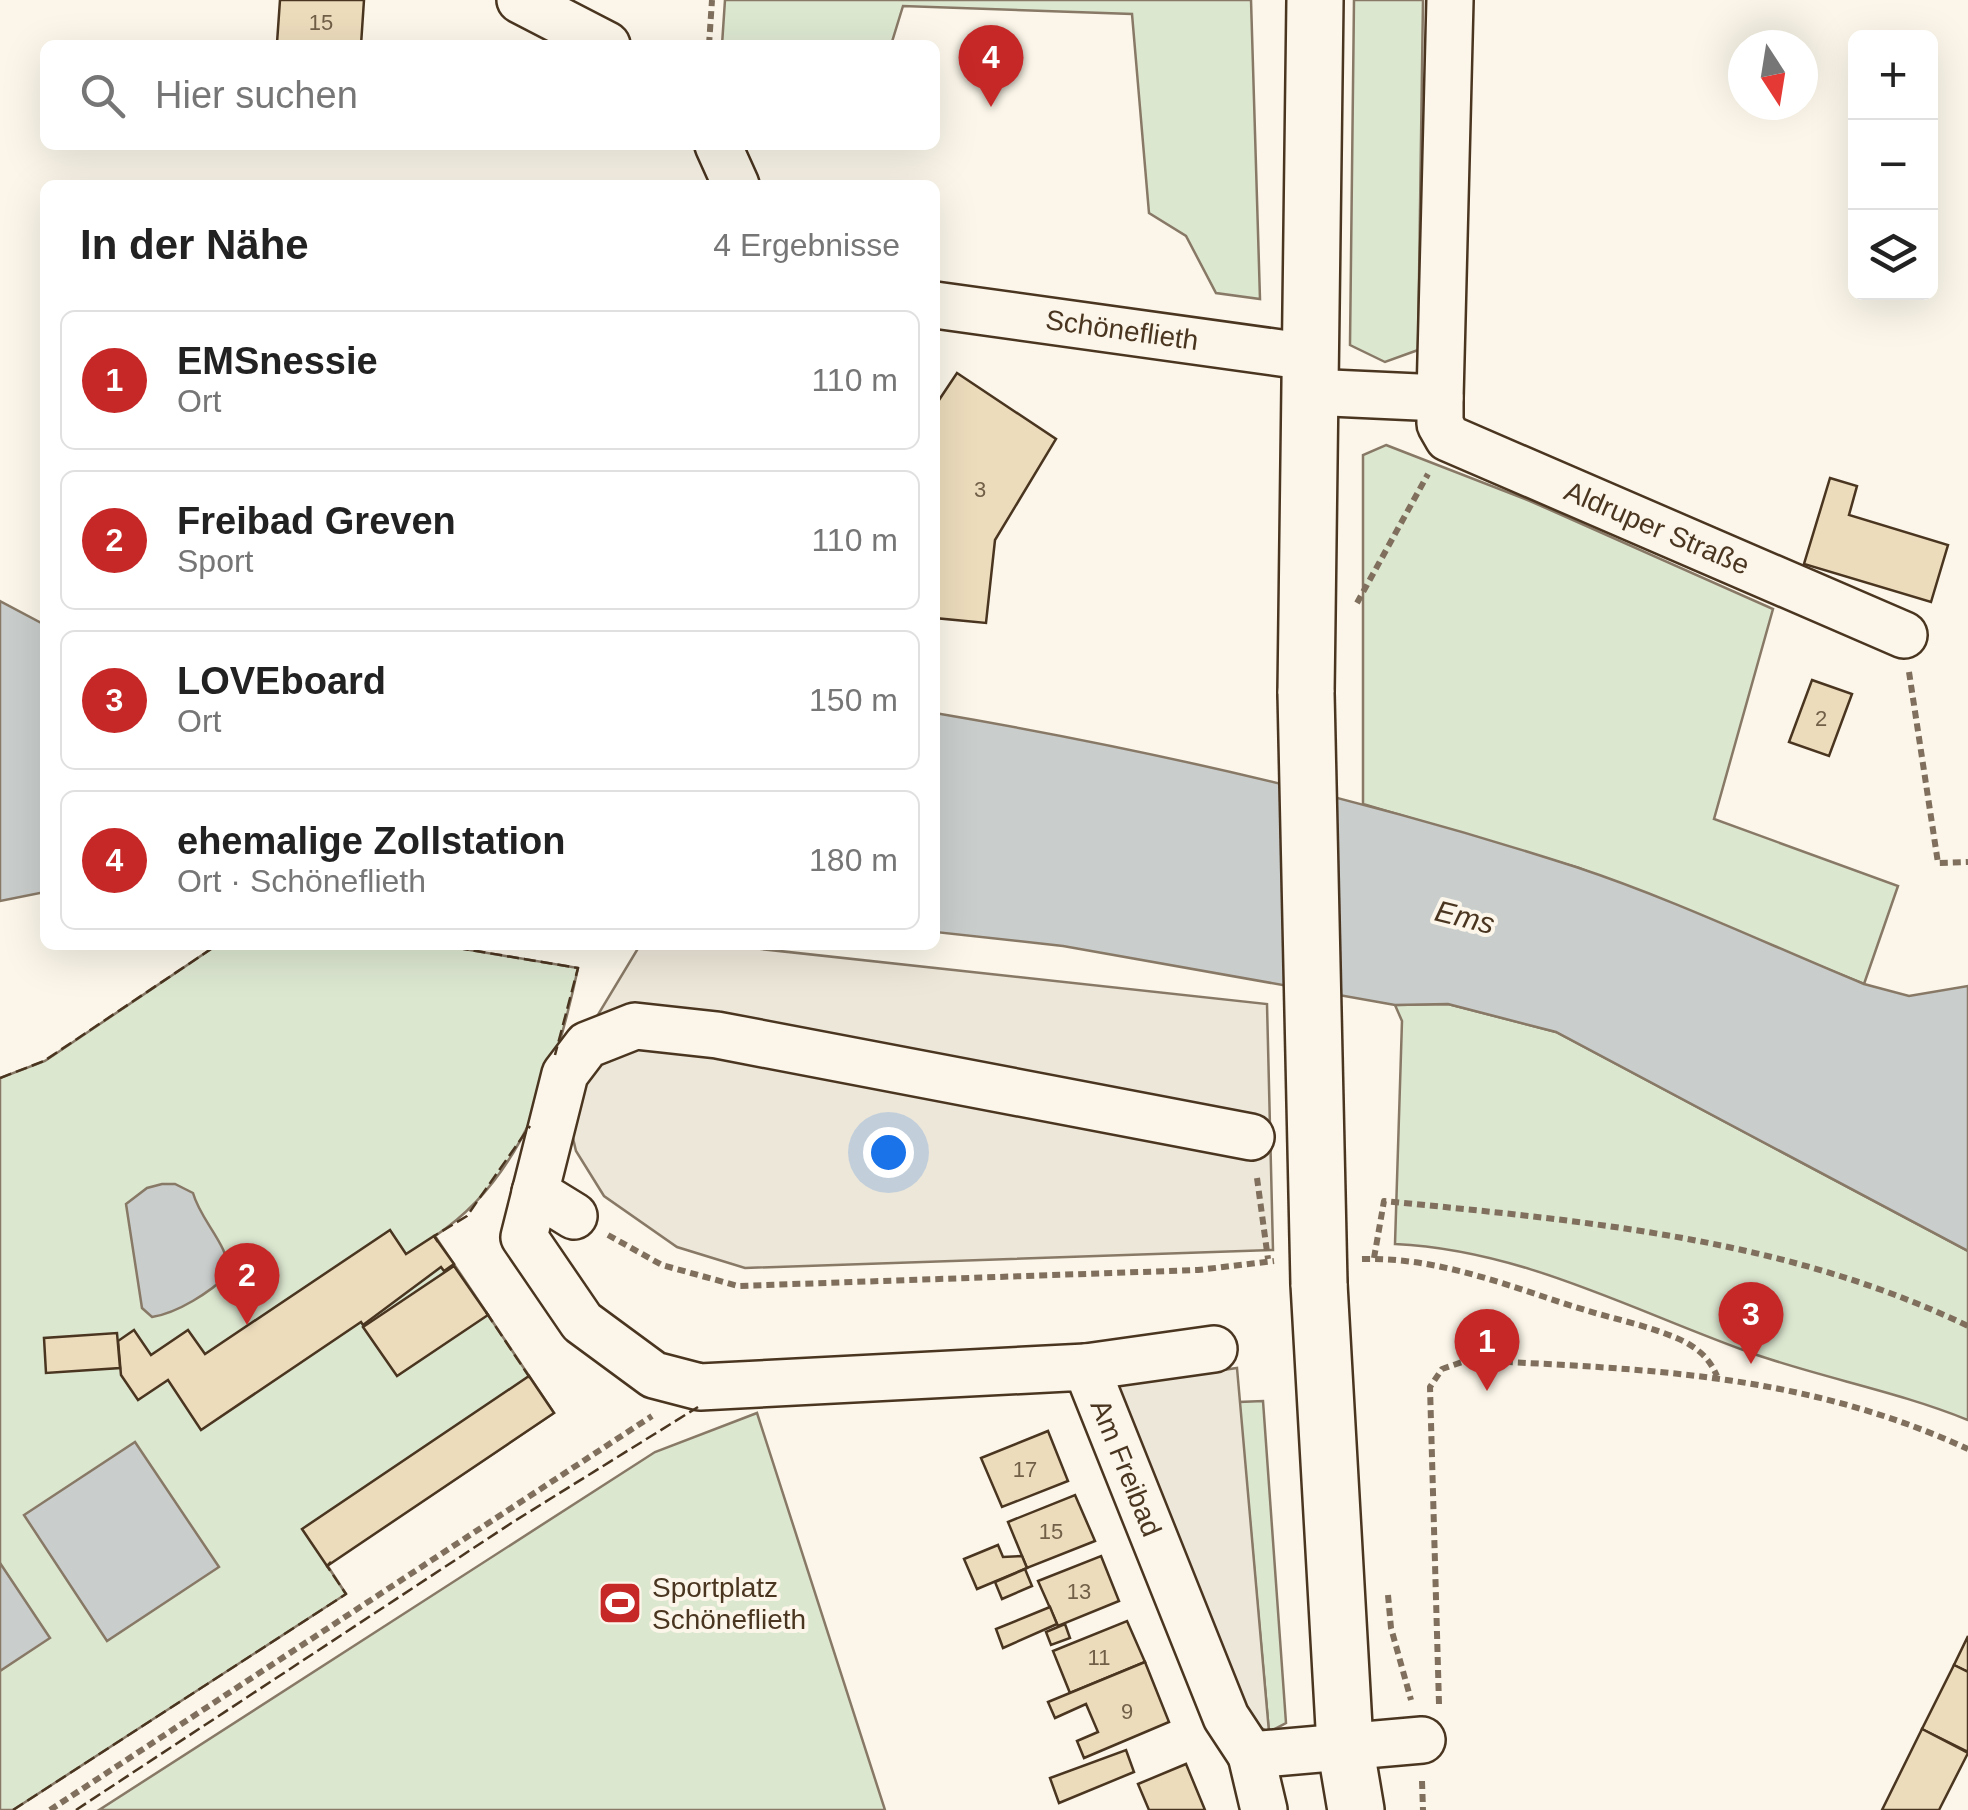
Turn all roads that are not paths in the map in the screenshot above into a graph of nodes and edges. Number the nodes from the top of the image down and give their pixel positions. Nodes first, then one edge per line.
1 (520, 0) edge
2 (1314, 0) edge
3 (1450, 0) edge
4 (597, 40) edge
5 (720, 150) edge
6 (734, 180) edge
7 (940, 306) edge
8 (1309, 374) junction
9 (1444, 418) junction
10 (1904, 635) road end
11 (1252, 1137) road end
12 (535, 1192) junction
13 (574, 1216) road end
14 (1214, 1349) dead end
15 (1086, 1367) junction
16 (1422, 1740) road end
17 (1346, 1745) junction
18 (1251, 1755) junction
19 (1264, 1810) edge
20 (1356, 1810) edge

1 - 4 street
2 - 8 main road
3 - 9 street
5 - 6 street
7 - 8 street, Schöneflieth
8 - 9 street, Aldruper Straße
8 - 17 main road, bridge
9 - 10 street, Aldruper Straße
11 - 12 street, Am Freibad
12 - 13 street
12 - 15 street, Am Freibad
14 - 15 street
15 - 18 street, Am Freibad
16 - 17 street
17 - 18 street
17 - 20 main road
18 - 19 street, Am Freibad

